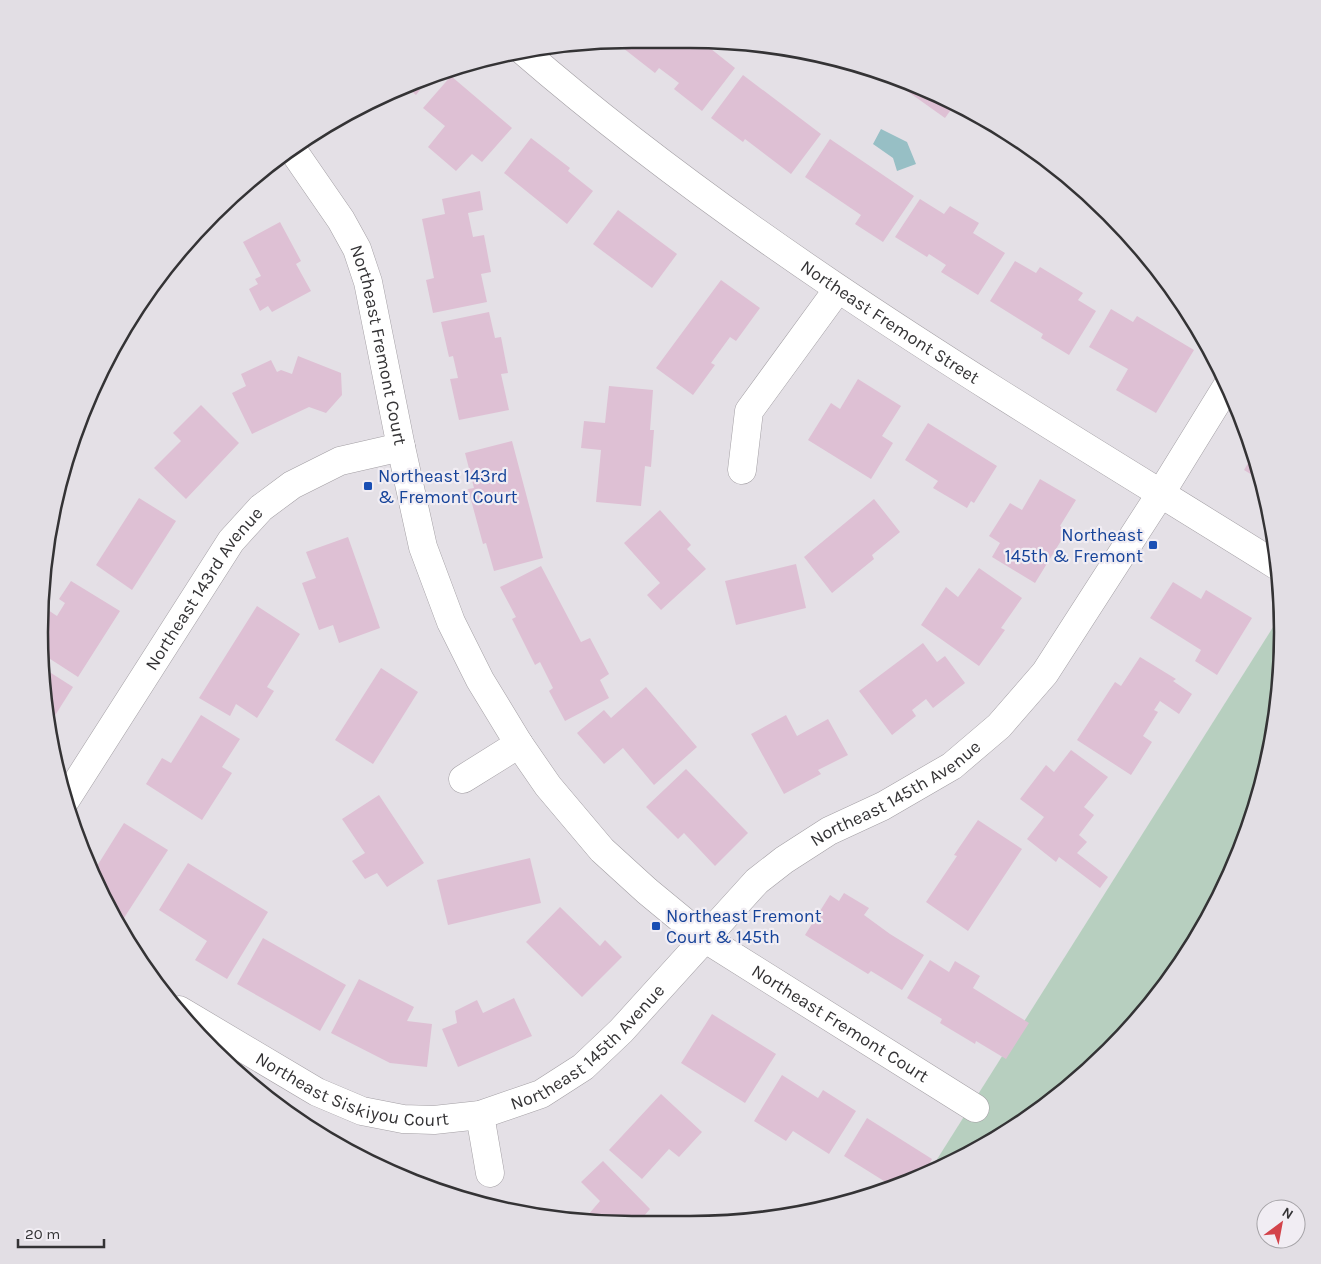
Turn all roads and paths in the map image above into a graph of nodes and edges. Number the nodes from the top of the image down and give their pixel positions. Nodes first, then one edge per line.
1 (531, 57) edge
2 (296, 154) edge
3 (838, 289) junction
4 (1222, 394) edge
5 (401, 448) junction
6 (742, 470) dead end
7 (1161, 493) junction
8 (1268, 559) edge
9 (519, 744) junction
10 (463, 779) dead end
11 (70, 793) edge
12 (704, 938) junction
13 (197, 1021) edge
14 (975, 1108) dead end
15 (480, 1115) junction
16 (490, 1173) dead end

1 - 3 street, Northeast Fremont Street
2 - 5 street, Northeast Fremont Court
3 - 6 street
3 - 7 street, Northeast Fremont Street
4 - 7 street, Northeast 145th Avenue
5 - 9 street, Northeast Fremont Court
5 - 11 street, Northeast 143rd Avenue
7 - 8 street, Northeast Fremont Street
7 - 12 street, Northeast 145th Avenue
9 - 10 street
9 - 12 street, Northeast Fremont Court
12 - 14 street, Northeast Fremont Court
12 - 15 street, Northeast 145th Avenue
13 - 15 street, Northeast Siskiyou Court
15 - 16 street

